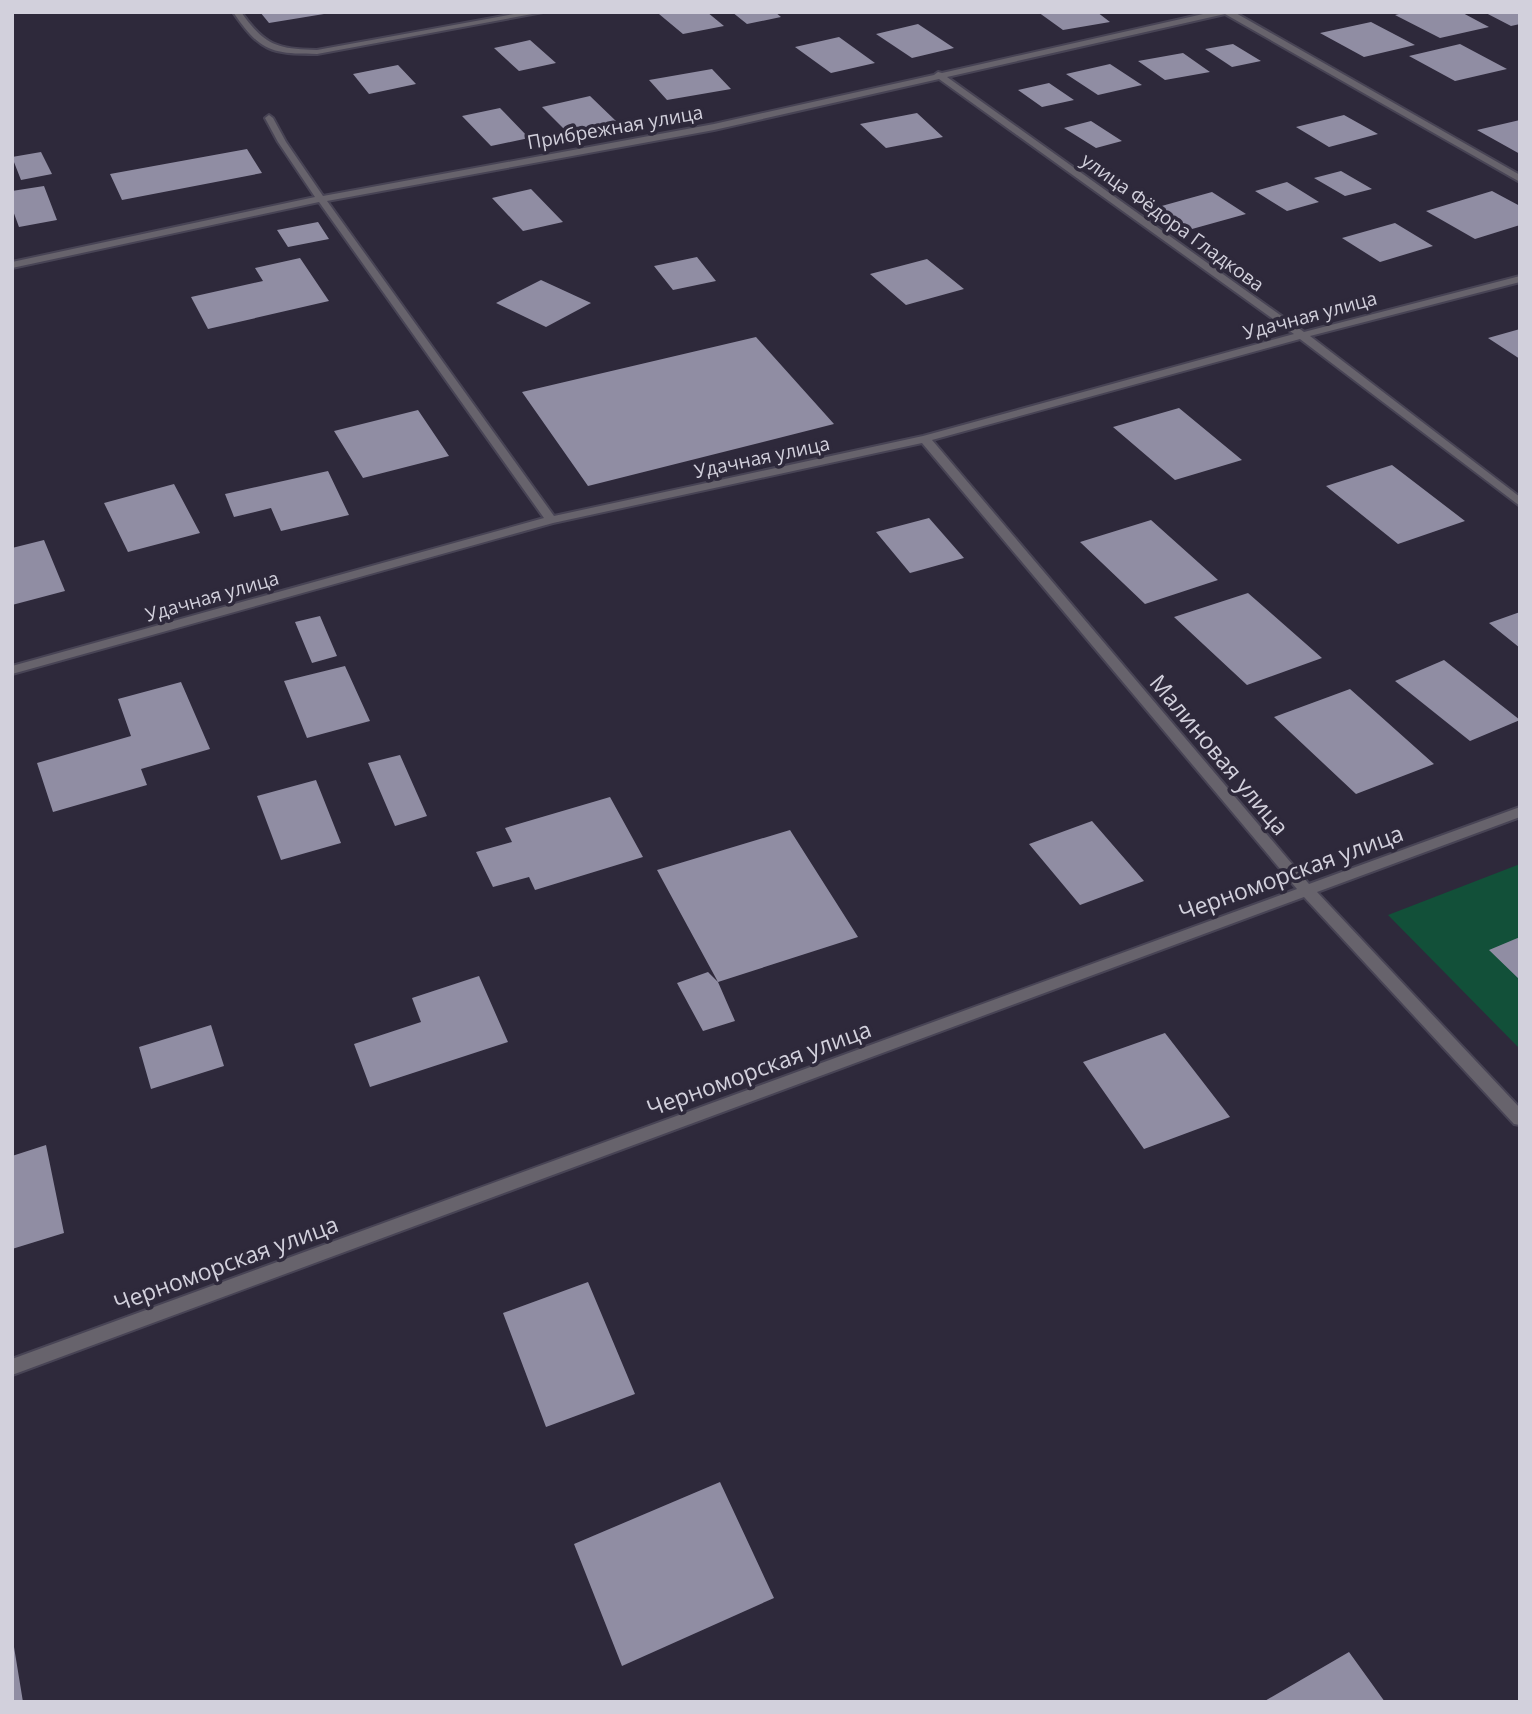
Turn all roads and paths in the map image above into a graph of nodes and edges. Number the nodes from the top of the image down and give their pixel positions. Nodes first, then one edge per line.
1 (237, 12) edge
2 (539, 12) edge
3 (1225, 12) edge
4 (937, 74) junction
5 (270, 118) dead end
6 (1520, 179) edge
7 (321, 199) junction
8 (12, 265) edge
9 (1520, 279) edge
10 (1302, 335) junction
11 (925, 439) junction
12 (1520, 503) edge
13 (551, 520) junction
14 (12, 670) edge
15 (1520, 812) edge
16 (1308, 892) junction
17 (1520, 1119) edge
18 (12, 1367) edge

1 - 2 street
3 - 4 street, Прибрежная улица
3 - 6 street
4 - 7 street, Прибрежная улица
4 - 10 street, улица Фёдора Гладкова
5 - 7 street
7 - 8 street, Прибрежная улица
7 - 13 street
9 - 10 street, Удачная улица
10 - 11 street, Удачная улица
10 - 12 street, улица Фёдора Гладкова
11 - 13 street, Удачная улица
11 - 16 street, Малиновая улица
13 - 14 street, Удачная улица
15 - 16 street, Черноморская улица
16 - 17 street, Малиновая улица
16 - 18 street, Черноморская улица

